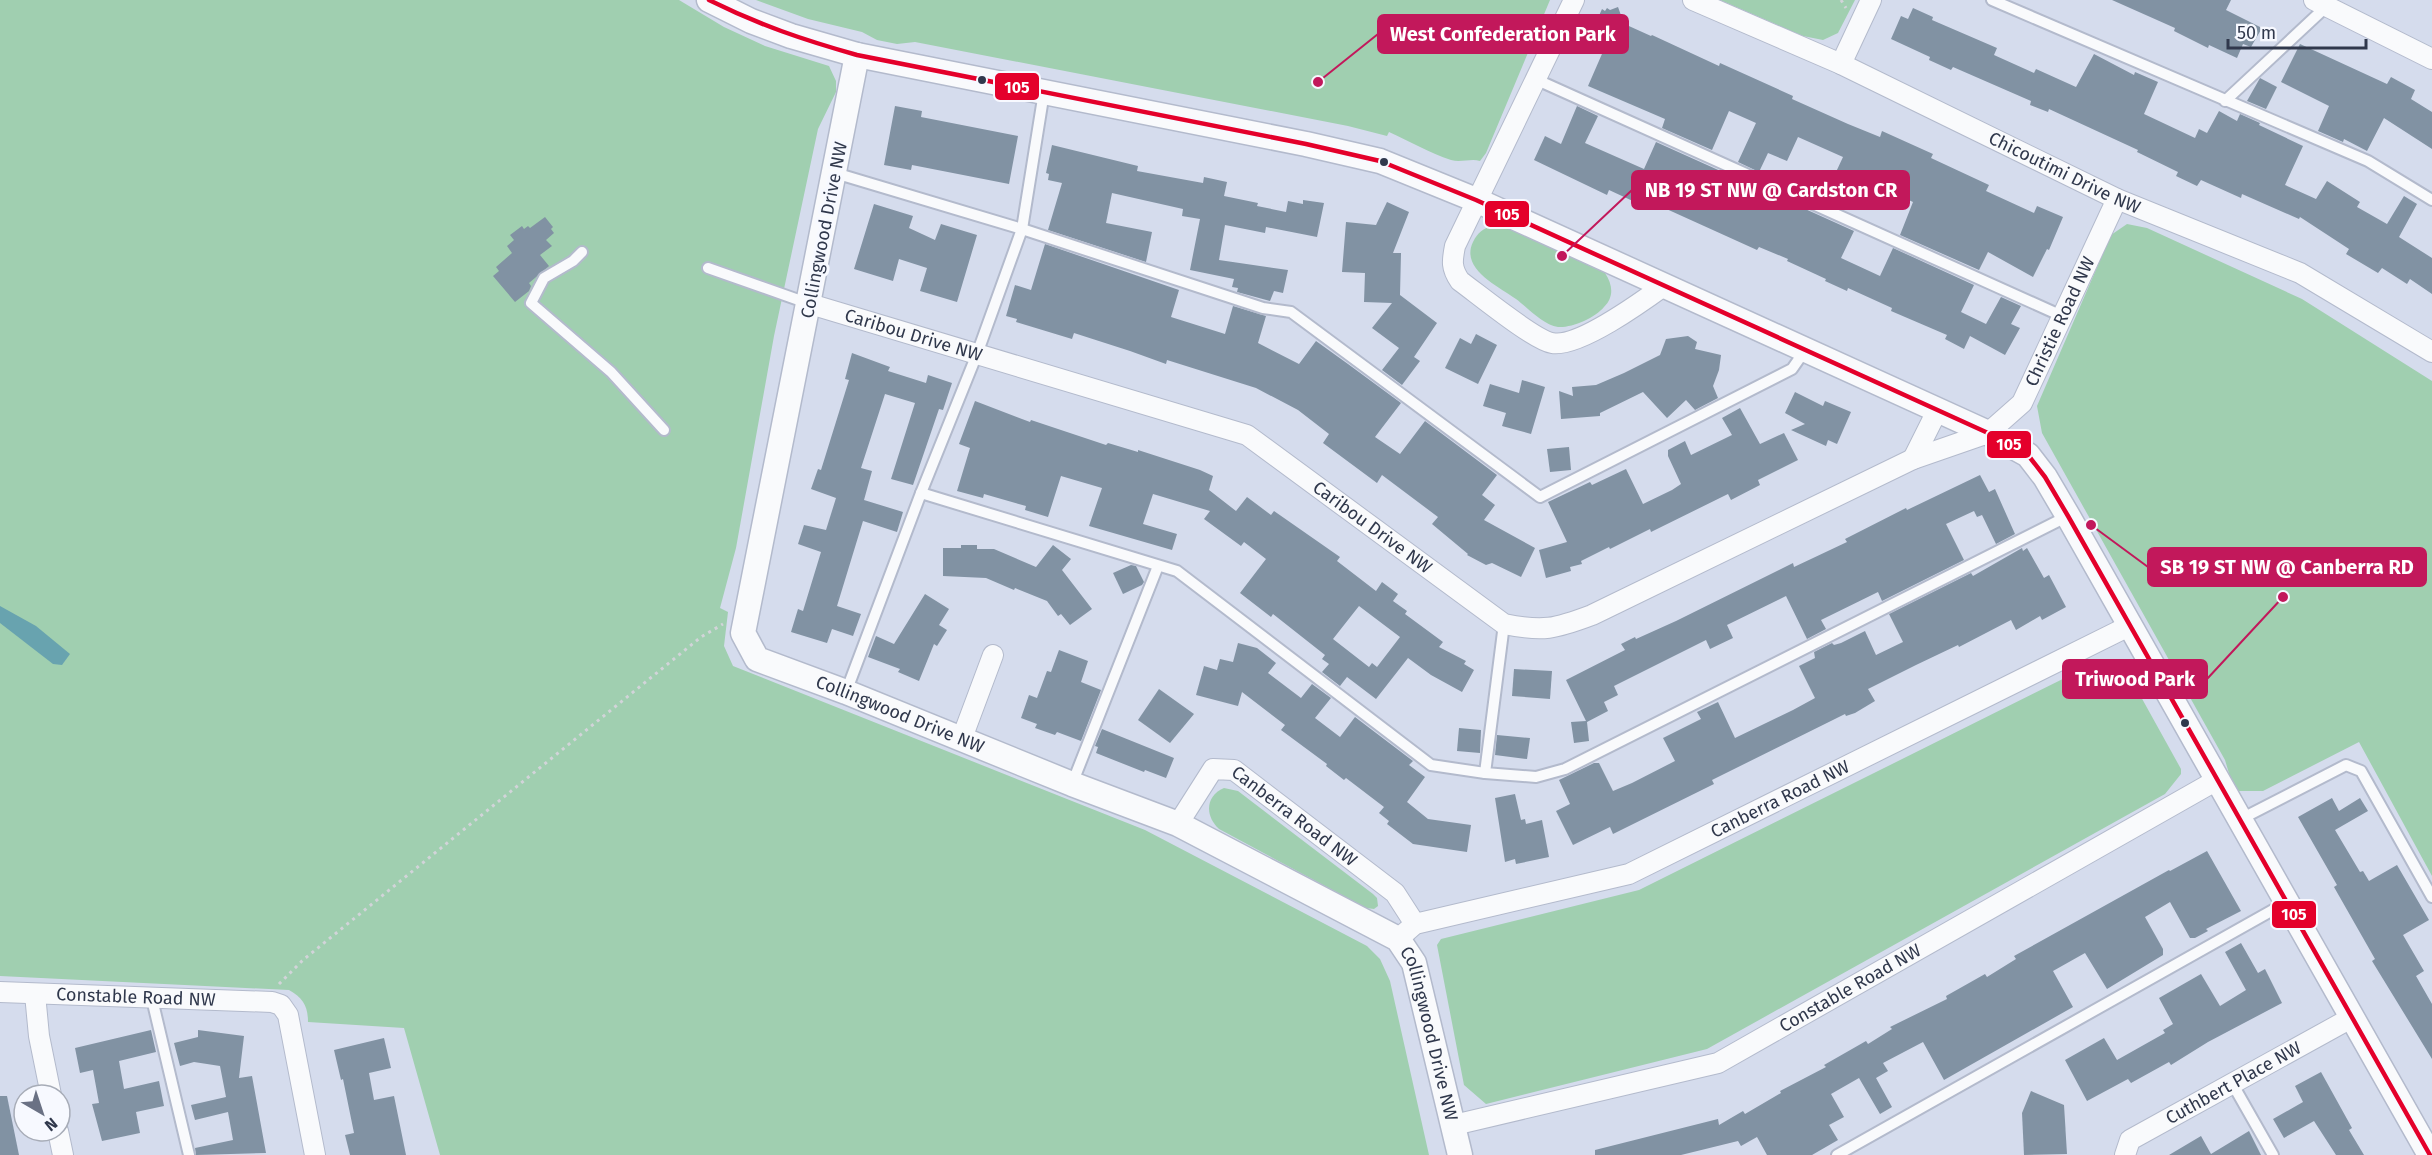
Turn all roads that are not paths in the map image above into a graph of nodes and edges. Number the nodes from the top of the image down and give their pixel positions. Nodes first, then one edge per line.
1 (709, 0) edge
2 (1574, 0) edge
3 (1693, 0) edge
4 (1871, 0) edge
5 (1992, 0) edge
6 (2325, 2) edge
7 (857, 55) junction
8 (2432, 59) edge
9 (1840, 64) junction
10 (1535, 79) junction
11 (1044, 92) junction
12 (2225, 101) junction
13 (835, 173) junction
14 (2117, 199) junction
15 (1476, 200) junction
16 (2432, 200) edge
17 (1022, 229) junction
18 (582, 252) dead end
19 (708, 268) dead end
20 (1665, 285) junction
21 (810, 304) junction
22 (2062, 316) junction
23 (1806, 349) junction
24 (2432, 352) edge
25 (976, 354) junction
26 (1938, 409) junction
27 (664, 430) dead end
28 (1988, 433) junction
29 (1913, 459) junction
30 (921, 493) junction
31 (2068, 516) junction
32 (1158, 566) junction
33 (1504, 624) junction
34 (2129, 626) junction
35 (993, 655) dead end
36 (846, 692) junction
37 (962, 738) junction
38 (1485, 773) junction
39 (2217, 780) junction
40 (1072, 784) junction
41 (2239, 820) junction
42 (1178, 824) junction
43 (2432, 897) edge
44 (2287, 902) junction
45 (1406, 932) junction
46 (0, 992) edge
47 (35, 994) junction
48 (152, 999) junction
49 (2351, 1017) junction
50 (49, 1083) edge
51 (2232, 1083) junction
52 (1454, 1125) junction
53 (189, 1155) edge
54 (315, 1155) edge
55 (1460, 1155) edge
56 (1837, 1155) edge
57 (2125, 1155) edge
58 (2273, 1155) edge
59 (2430, 1155) edge

1 - 7 street
2 - 10 street
3 - 9 street, Chicoutimi Drive NW
4 - 9 street
5 - 12 lane
6 - 8 street
6 - 12 lane
7 - 11 street
7 - 13 street, Collingwood Drive NW
9 - 14 street, Chicoutimi Drive NW
10 - 15 street
10 - 22 lane
11 - 15 street
11 - 17 lane
12 - 16 lane
13 - 17 lane
13 - 21 street, Collingwood Drive NW
14 - 22 street, Christie Road NW
14 - 24 street, Chicoutimi Drive NW
15 - 20 street
15 - 20 street
17 - 23 lane
17 - 25 lane
18 - 27 lane
19 - 21 lane
20 - 23 street
21 - 25 street, Caribou Drive NW
21 - 36 street, Collingwood Drive NW
22 - 28 street, Christie Road NW
23 - 26 street
25 - 30 lane
25 - 33 street, Caribou Drive NW
26 - 28 street
26 - 29 street
28 - 29 street, Caribou Drive NW
28 - 31 street
29 - 33 street, Caribou Drive NW
30 - 32 lane
30 - 36 lane
31 - 34 street
31 - 38 lane
32 - 38 lane
32 - 40 lane
33 - 38 lane
34 - 39 street
34 - 45 street, Canberra Road NW
35 - 37 street
36 - 37 street, Collingwood Drive NW
37 - 40 street, Collingwood Drive NW
39 - 41 street
39 - 52 street, Constable Road NW
40 - 42 street, Collingwood Drive NW
41 - 43 lane
41 - 44 street
42 - 45 street, Collingwood Drive NW
42 - 45 street, Canberra Road NW
44 - 49 street
44 - 56 lane
45 - 52 street, Collingwood Drive NW
46 - 47 street, Constable Road NW
47 - 48 street, Constable Road NW
47 - 50 street
48 - 53 lane
48 - 54 street, Constable Road NW
49 - 51 street, Cuthbert Place NW
49 - 59 street
51 - 57 street, Cuthbert Place NW
51 - 58 lane
52 - 55 street, Collingwood Drive NW

